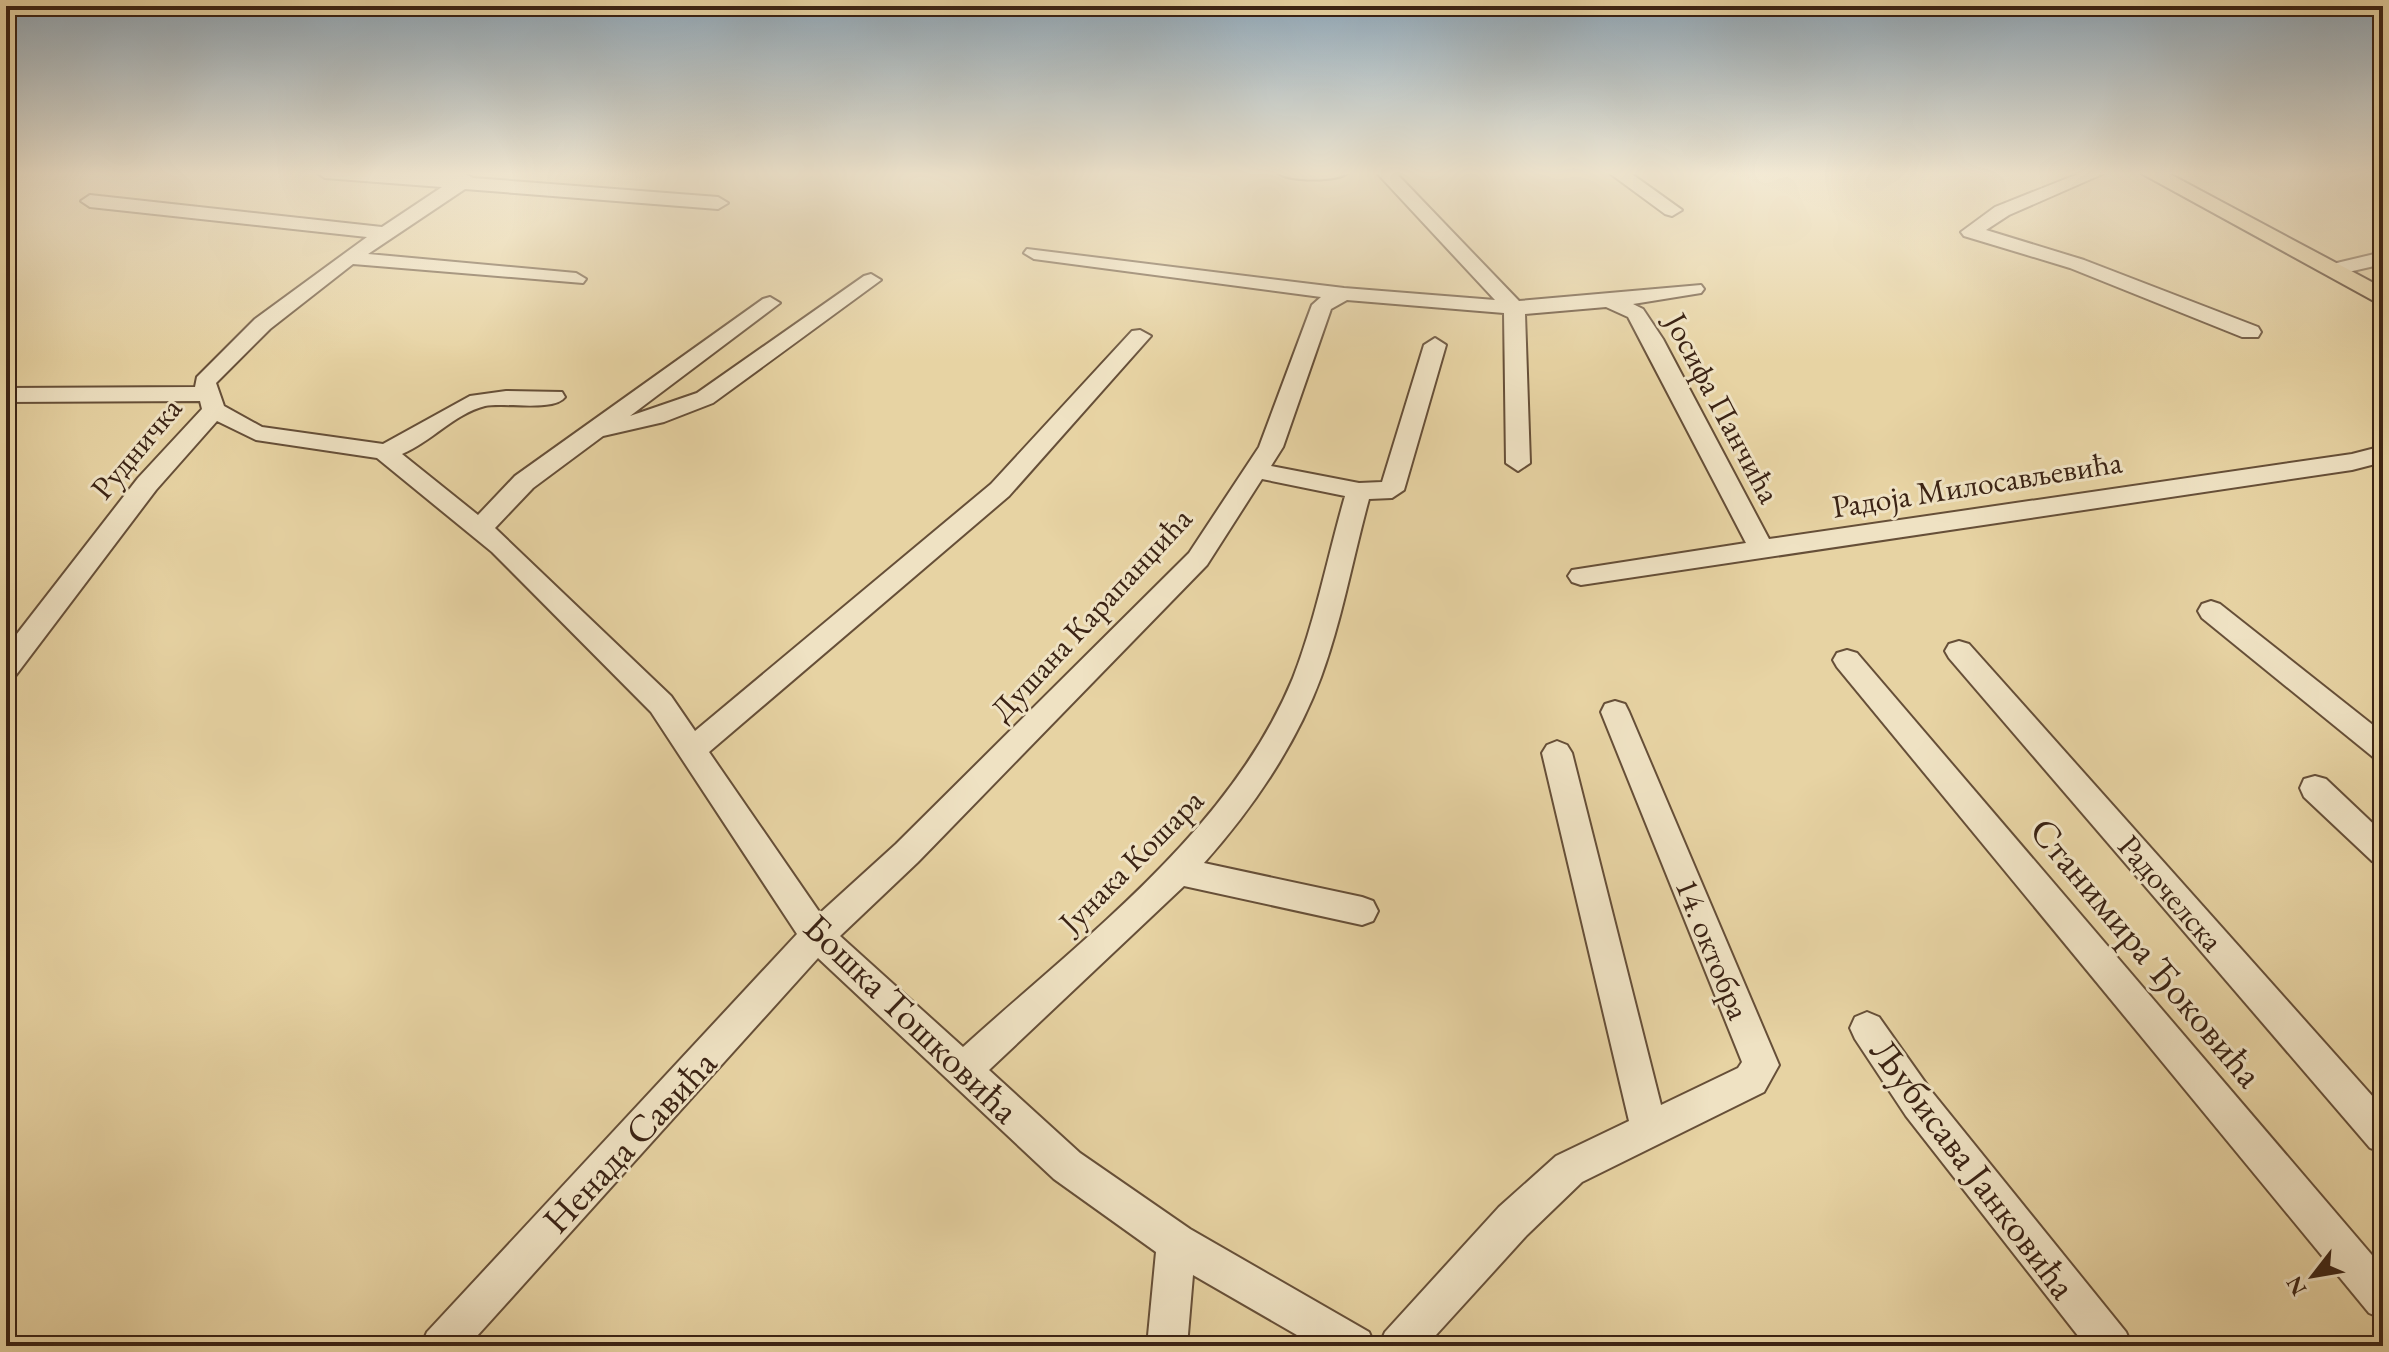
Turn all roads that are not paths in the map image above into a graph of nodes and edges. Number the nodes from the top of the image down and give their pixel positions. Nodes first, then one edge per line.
1 (383, 235) edge
2 (1445, 235) edge
3 (1981, 235) edge
4 (2267, 235) edge
5 (1034, 253) dead end
6 (351, 258) junction
7 (2383, 258) edge
8 (2331, 270) junction
9 (576, 279) dead end
10 (871, 280) dead end
11 (1694, 289) dead end
12 (1344, 294) junction
13 (2383, 298) edge
14 (1609, 301) junction
15 (770, 303) dead end
16 (1514, 308) junction
17 (2250, 332) dead end
18 (1140, 336) dead end
19 (1435, 345) dead end
20 (6, 395) edge
21 (554, 397) dead end
22 (211, 402) junction
23 (593, 430) junction
24 (384, 452) junction
25 (2383, 454) edge
26 (1518, 463) dead end
27 (1259, 471) junction
28 (1359, 491) junction
29 (479, 529) junction
30 (1762, 550) junction
31 (1581, 576) dead end
32 (2211, 611) dead end
33 (1959, 651) dead end
34 (1847, 660) dead end
35 (6, 668) edge
36 (1615, 712) dead end
37 (2383, 749) edge
38 (692, 750) junction
39 (1557, 753) dead end
40 (2315, 788) dead end
41 (2383, 852) edge
42 (1178, 871) junction
43 (1362, 911) dead end
44 (817, 936) junction
45 (1867, 1028) dead end
46 (963, 1071) junction
47 (1649, 1130) junction
48 (2383, 1135) edge
49 (1176, 1243) junction
50 (2383, 1299) edge
51 (441, 1346) edge
52 (1167, 1346) edge
53 (1355, 1346) edge
54 (1399, 1346) edge
55 (2112, 1346) edge

1 - 6 street, Рудничка
2 - 16 street
3 - 17 street
4 - 8 main road
5 - 12 street
6 - 9 street
6 - 22 street, Рудничка
7 - 8 street
8 - 13 main road
10 - 23 street
11 - 14 street, Јосифа Панчића
12 - 16 street
12 - 27 street, Душана Карапанџића
14 - 16 street
14 - 30 street, Јосифа Панчића
15 - 23 street
16 - 26 street
18 - 38 street
19 - 28 street
20 - 22 street
21 - 24 street
22 - 24 street
22 - 35 street, Рудничка
23 - 29 street
24 - 29 street, Бошка Тошковића
25 - 30 street, Радоја Милосављевића
27 - 28 street
27 - 44 street, Душана Карапанџића
28 - 42 street, Јунака Кошара
29 - 38 street, Бошка Тошковића
30 - 31 street, Радоја Милосављевића
32 - 37 street
33 - 48 street, Радочелска
34 - 50 street, Станимира Ђоковића
36 - 47 street, 14. октобра
38 - 44 street, Бошка Тошковића
39 - 47 street
40 - 41 street
42 - 43 street
42 - 46 street, Јунака Кошара
44 - 46 street, Бошка Тошковића
44 - 51 street, Ненада Савића
45 - 55 street, Љубисава Јанковића
46 - 49 street, Бошка Тошковића
47 - 54 street, 14. октобра
49 - 52 street
49 - 53 street, Бошка Тошковића

